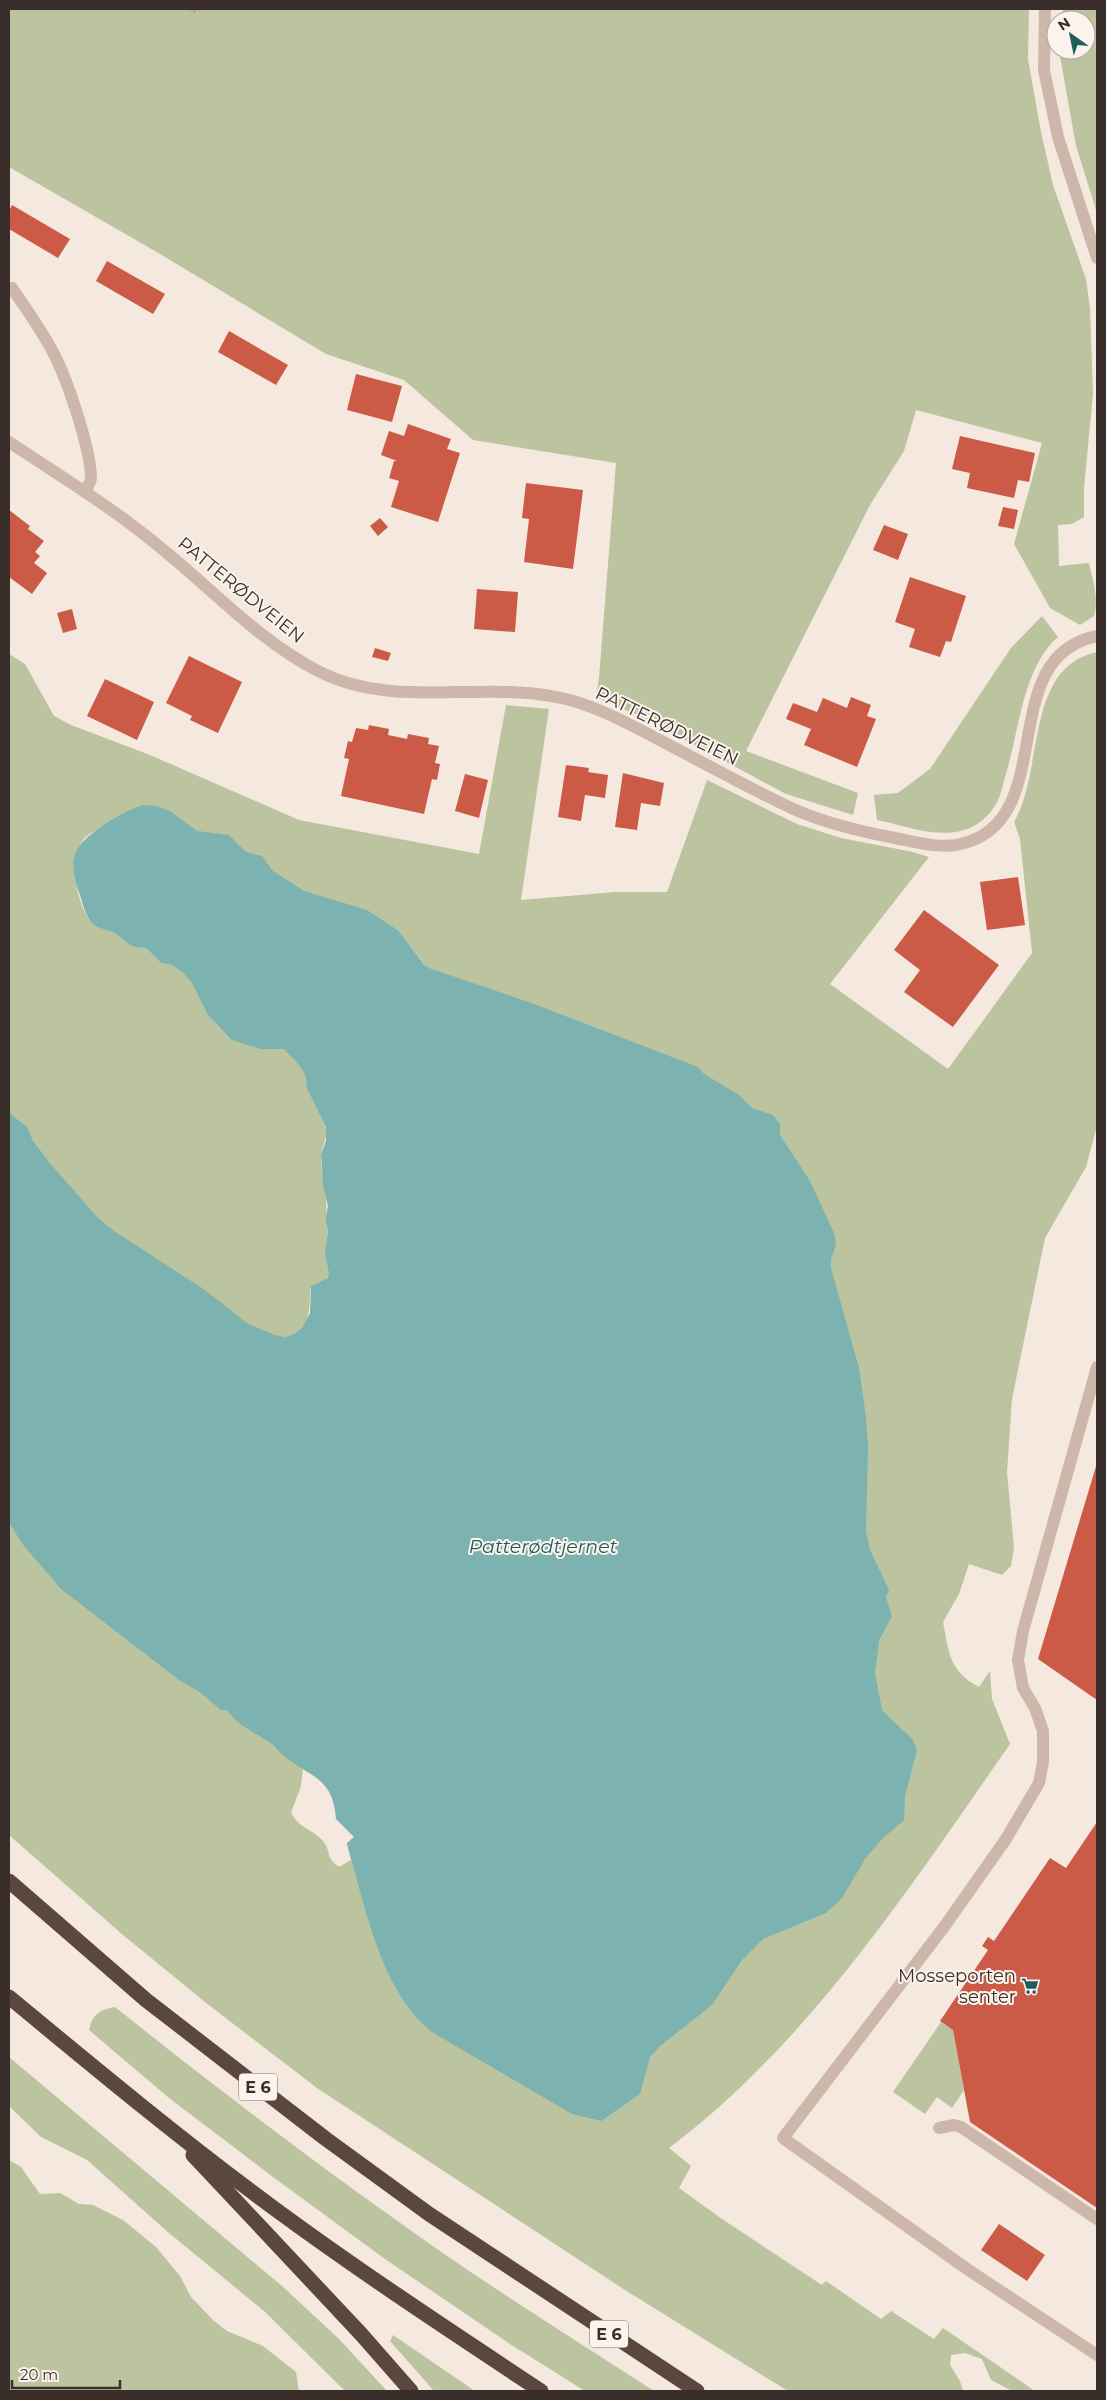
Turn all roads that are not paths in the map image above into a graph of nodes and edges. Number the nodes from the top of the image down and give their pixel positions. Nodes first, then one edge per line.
1 (1045, 9) edge
2 (1097, 258) edge
3 (12, 288) dead end
4 (9, 442) edge
5 (86, 492) junction
6 (1097, 636) edge
7 (1097, 1367) edge
8 (9, 1881) edge
9 (9, 1997) edge
10 (162, 2121) junction
11 (939, 2128) dead end
12 (1097, 2220) edge
13 (1097, 2355) edge
14 (411, 2391) edge
15 (541, 2391) edge
16 (697, 2391) edge

1 - 2 street
3 - 5 street
4 - 5 street, PATTERØDVEIEN
5 - 6 street, PATTERØDVEIEN
7 - 13 street
8 - 16 highway, E 6
9 - 10 highway
10 - 14 highway
10 - 15 highway
11 - 12 street

